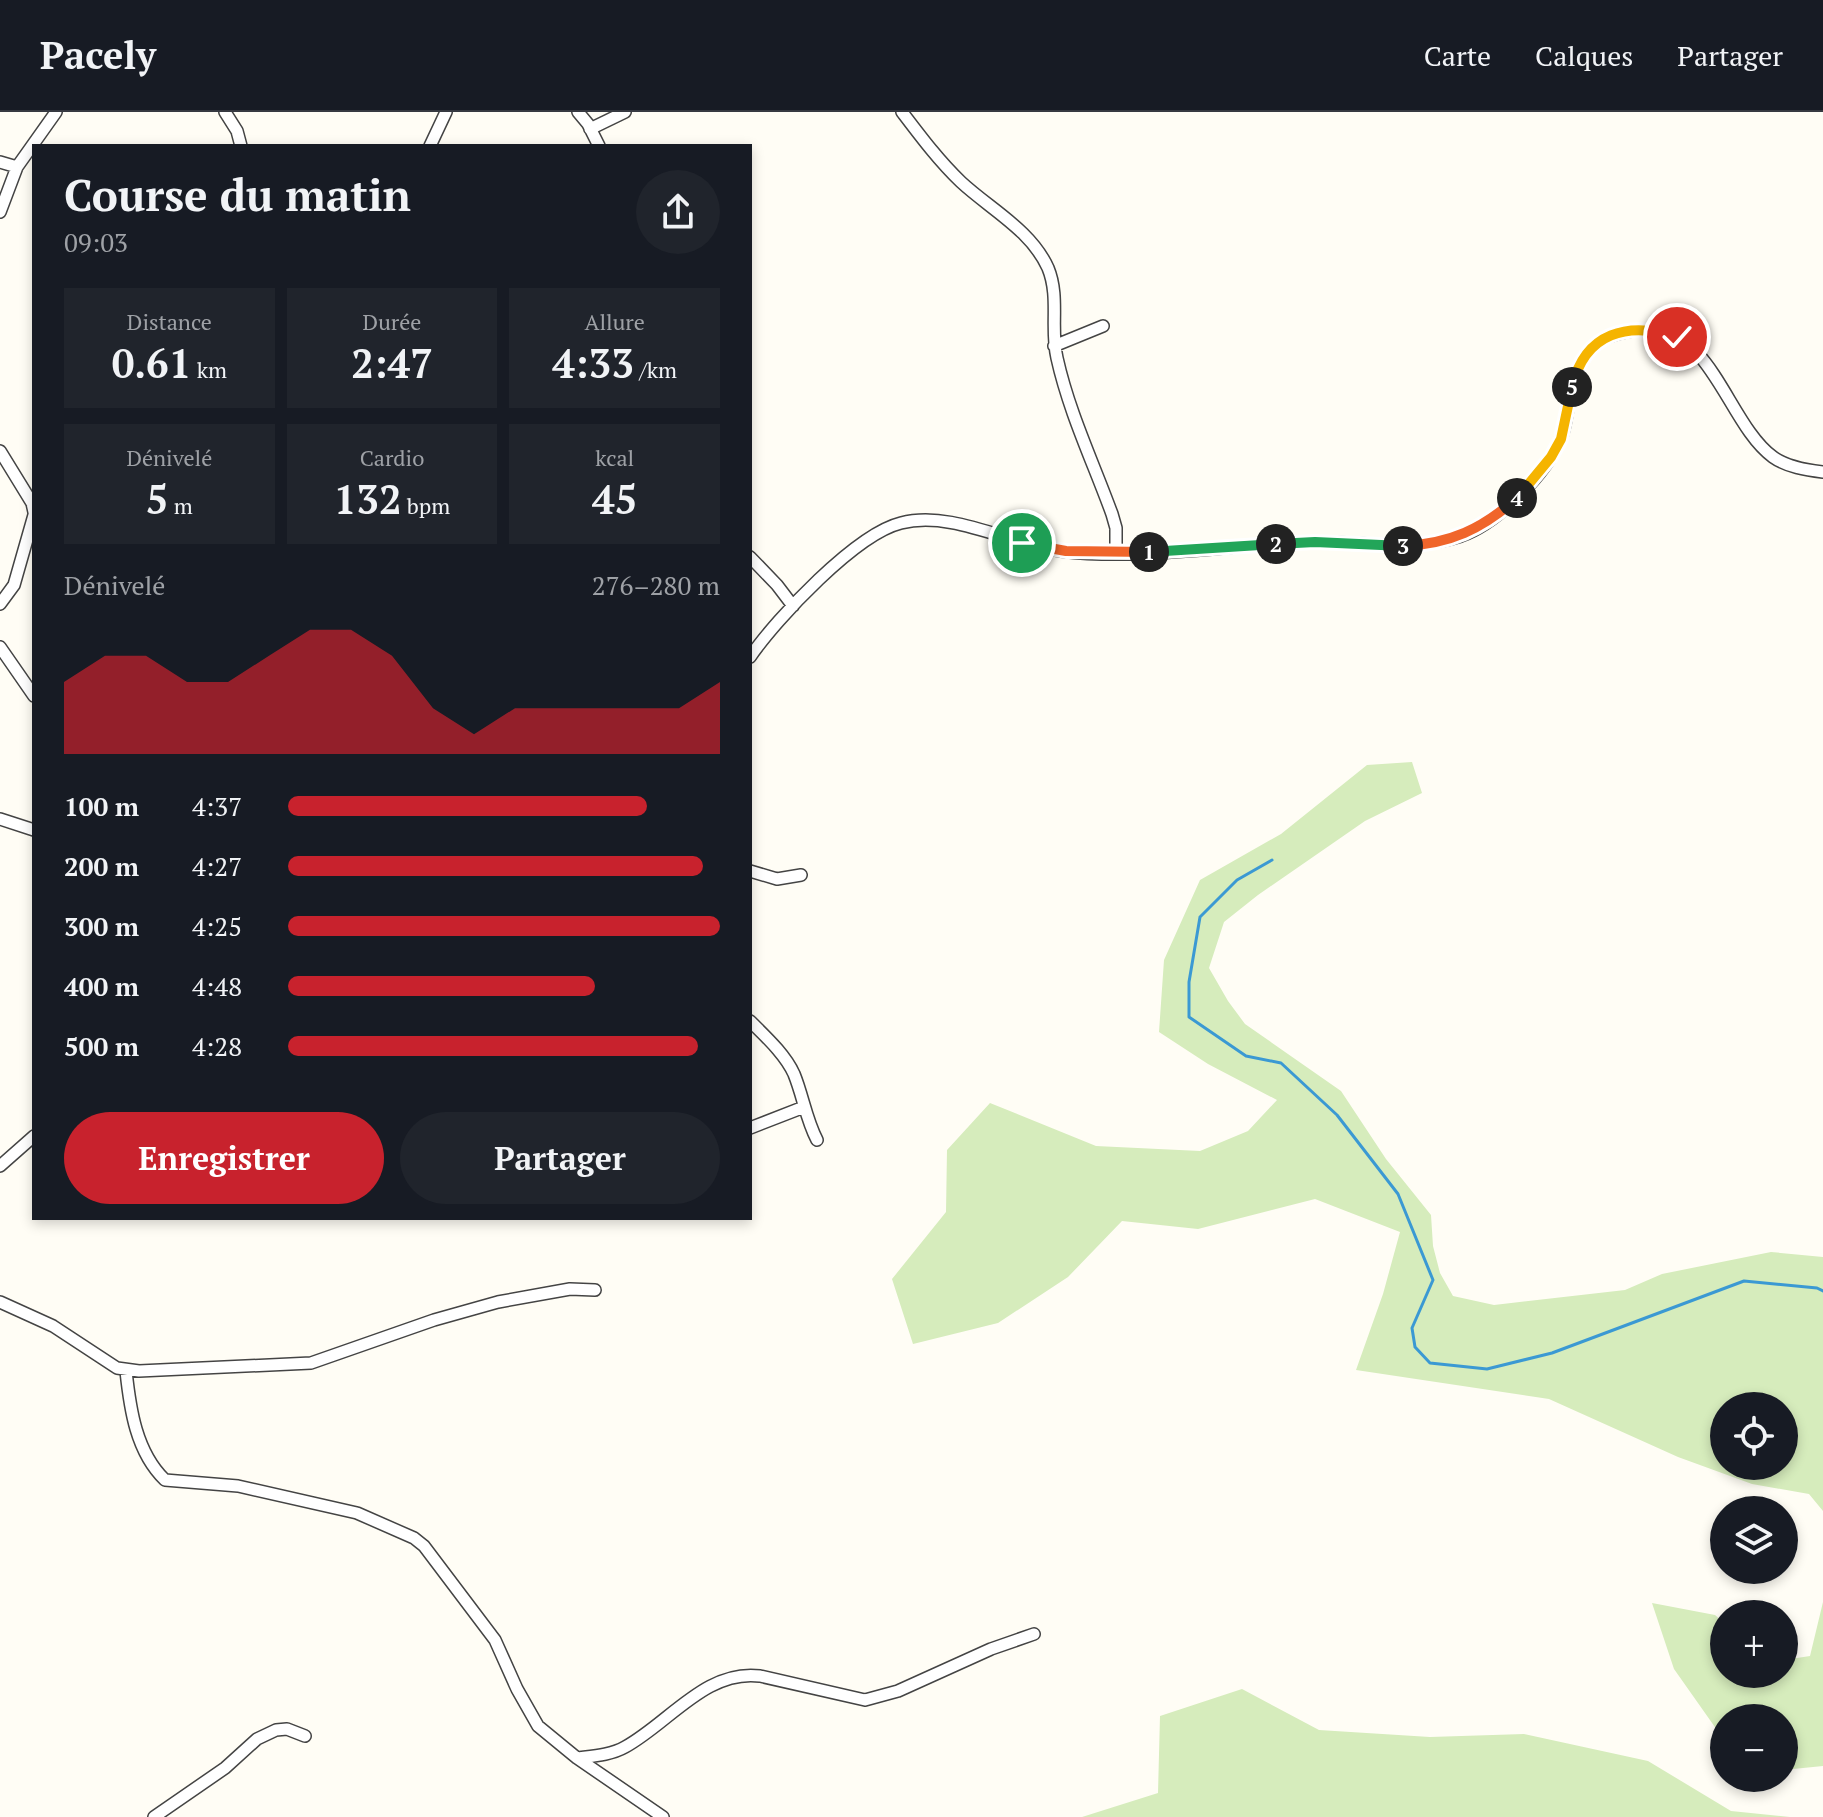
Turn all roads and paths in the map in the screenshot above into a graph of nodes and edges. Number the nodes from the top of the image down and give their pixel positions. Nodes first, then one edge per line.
1 (56, 112) edge
2 (225, 112) edge
3 (446, 112) edge
4 (578, 112) edge
5 (625, 112) edge
6 (902, 112) edge
7 (590, 129) junction
8 (33, 144) edge
9 (240, 144) edge
10 (431, 144) edge
11 (598, 144) edge
12 (32, 146) edge
13 (0, 162) edge
14 (17, 167) junction
15 (0, 212) edge
16 (1103, 326) dead end
17 (1054, 346) junction
18 (0, 451) edge
19 (1823, 472) edge
20 (32, 503) edge
21 (32, 520) edge
22 (1116, 552) junction
23 (752, 559) edge
24 (0, 604) edge
25 (793, 606) junction
26 (0, 647) edge
27 (752, 655) edge
28 (32, 693) edge
29 (0, 819) edge
30 (32, 829) edge
31 (752, 872) edge
32 (801, 875) dead end
33 (752, 1023) edge
34 (804, 1107) junction
35 (752, 1127) edge
36 (32, 1138) edge
37 (817, 1140) dead end
38 (0, 1166) edge
39 (595, 1290) dead end
40 (0, 1302) edge
41 (126, 1371) junction
42 (1034, 1634) dead end
43 (305, 1736) dead end
44 (577, 1758) junction
45 (154, 1817) edge
46 (663, 1817) edge

1 - 8 street
2 - 9 street
3 - 10 street
4 - 7 street
5 - 7 street
6 - 17 street
7 - 11 street
12 - 14 street
13 - 14 street
14 - 15 street
16 - 17 street
17 - 22 street
18 - 20 street
19 - 22 street
21 - 24 street
22 - 25 street
23 - 25 street
25 - 27 street
26 - 28 street
29 - 30 street
31 - 32 street
33 - 34 street
34 - 35 street
34 - 37 street
36 - 38 street
39 - 41 street
40 - 41 street
41 - 44 street
42 - 44 street
43 - 45 street
44 - 46 street

